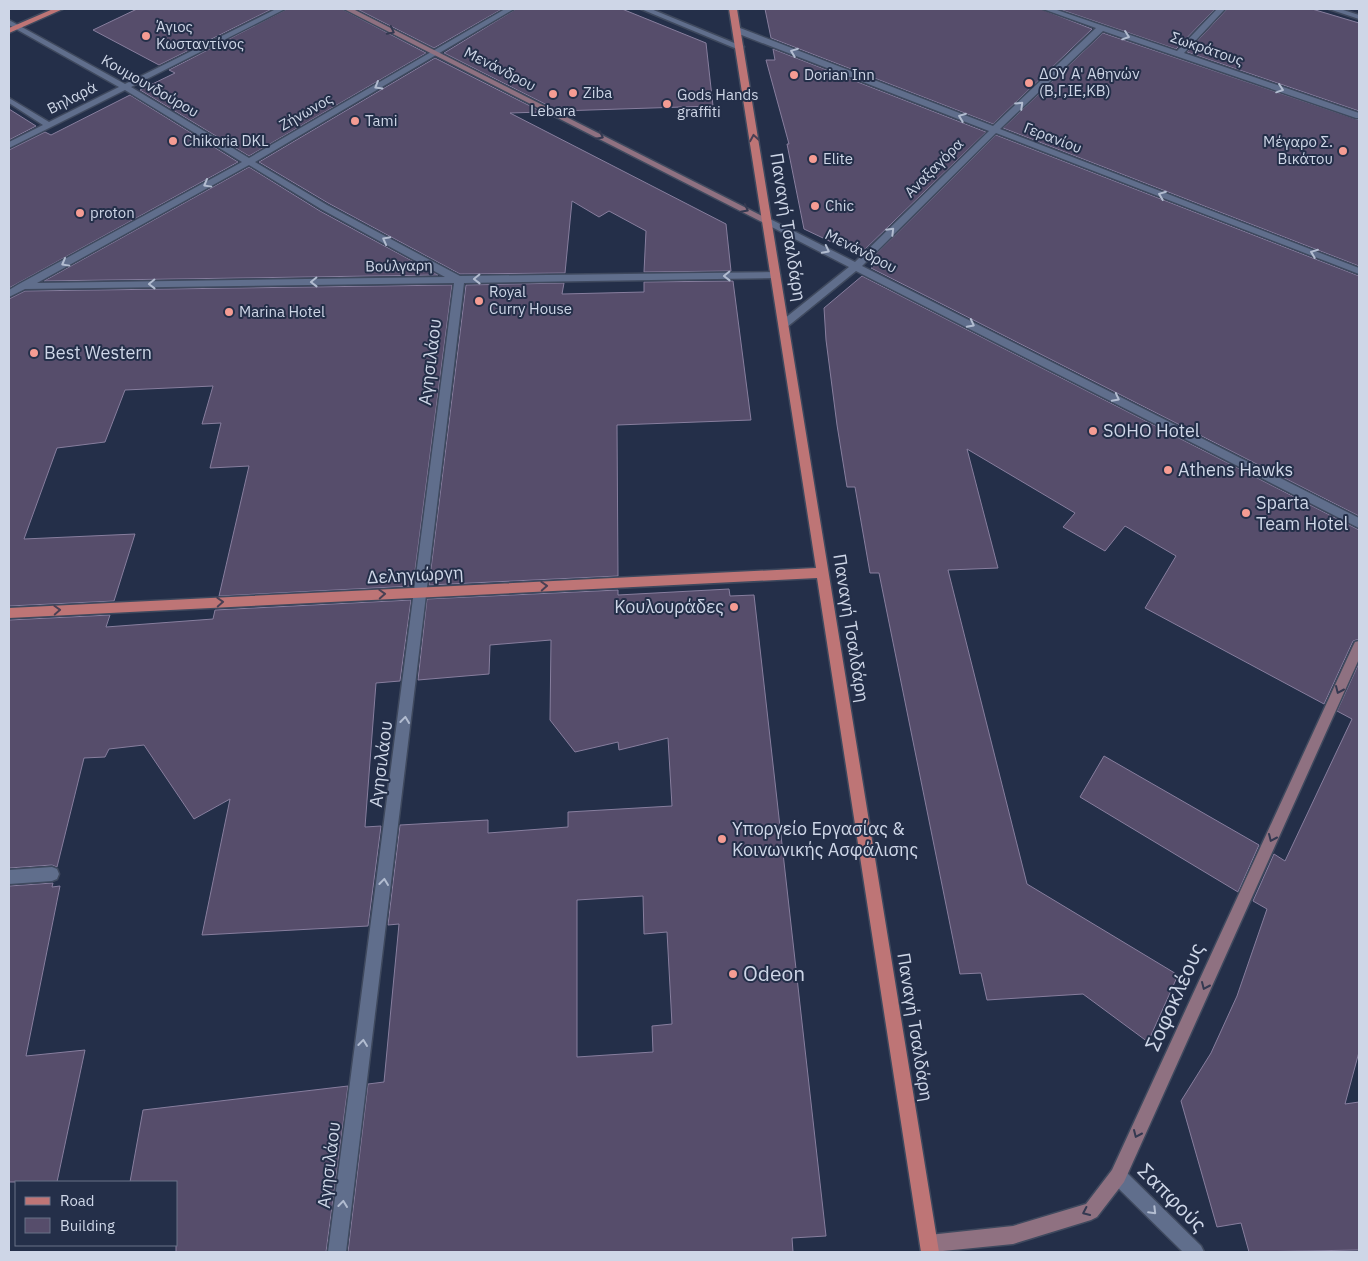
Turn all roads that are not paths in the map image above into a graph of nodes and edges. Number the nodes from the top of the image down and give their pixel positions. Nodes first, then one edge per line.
1 (58, 9) edge
2 (281, 9) edge
3 (348, 9) edge
4 (510, 9) edge
5 (645, 9) edge
6 (734, 9) edge
7 (1047, 9) edge
8 (1220, 9) edge
9 (1333, 9) edge
10 (1359, 17) edge
11 (9, 22) edge
12 (18, 27) junction
13 (1102, 27) junction
14 (737, 30) junction
15 (9, 31) edge
16 (740, 47) junction
17 (436, 53) junction
18 (1180, 54) junction
19 (126, 87) junction
20 (9, 100) edge
21 (1359, 116) edge
22 (49, 125) junction
23 (994, 130) junction
24 (9, 145) edge
25 (250, 161) junction
26 (767, 221) junction
27 (856, 266) junction
28 (1359, 271) edge
29 (775, 275) junction
30 (459, 280) junction
31 (22, 286) junction
32 (9, 294) edge
33 (783, 325) junction
34 (1359, 523) edge
35 (822, 573) junction
36 (422, 592) junction
37 (9, 613) edge
38 (1359, 646) edge
39 (52, 874) dead end
40 (9, 877) edge
41 (1118, 1176) junction
42 (929, 1248) edge
43 (337, 1252) edge
44 (1195, 1252) edge

1 - 12 main road
2 - 19 street, Βηλαρά
3 -> 17 street, Μενάνδρου
4 - 17 street, Ζήνωνος
5 - 16 street
6 - 14 main road, Παναγή Τσαλδάρη
7 - 13 street, Σωκράτους
8 - 18 street
9 - 10 street
11 - 12 street, Κουμουνδούρου
12 - 15 main road
12 - 19 street, Κουμουνδούρου
13 -> 18 street, Σωκράτους
23 -> 13 street, Αναξαγόρα
14 - 16 main road, Παναγή Τσαλδάρη
23 -> 14 street, Γερανίου
26 -> 16 main road, Παναγή Τσαλδάρη
17 -> 25 street, Ζήνωνος
17 -> 26 street, Μενάνδρου
18 -> 21 street, Σωκράτους
19 - 22 street, Βηλαρά
19 - 25 street, Κουμουνδούρου
20 - 22 street
22 - 24 street, Βηλαρά
27 -> 23 street, Αναξαγόρα
28 -> 23 street, Γερανίου
30 -> 25 street, Κουμουνδούρου
25 -> 31 street, Ζήνωνος
26 -> 27 street, Μενάνδρου
26 - 29 main road, Παναγή Τσαλδάρη
27 - 33 street, Αναξαγόρα
27 -> 34 street, Μενάνδρου
29 -> 30 street, Βούλγαρη
29 - 33 main road, Παναγή Τσαλδάρη
30 -> 31 street, Βούλγαρη
30 - 36 street, Αγησιλάου
31 - 32 street, Ζήνωνος
33 - 35 main road, Παναγή Τσαλδάρη
36 -> 35 main road, Δεληγιώργη
35 - 42 main road, Παναγή Τσαλδάρη
37 -> 36 main road, Δεληγιώργη
43 -> 36 street, Αγησιλάου
38 -> 41 street, Σοφοκλέους
39 - 40 street
41 -> 42 street, Σοφοκλέους
41 -> 44 street, Σαπφούς

